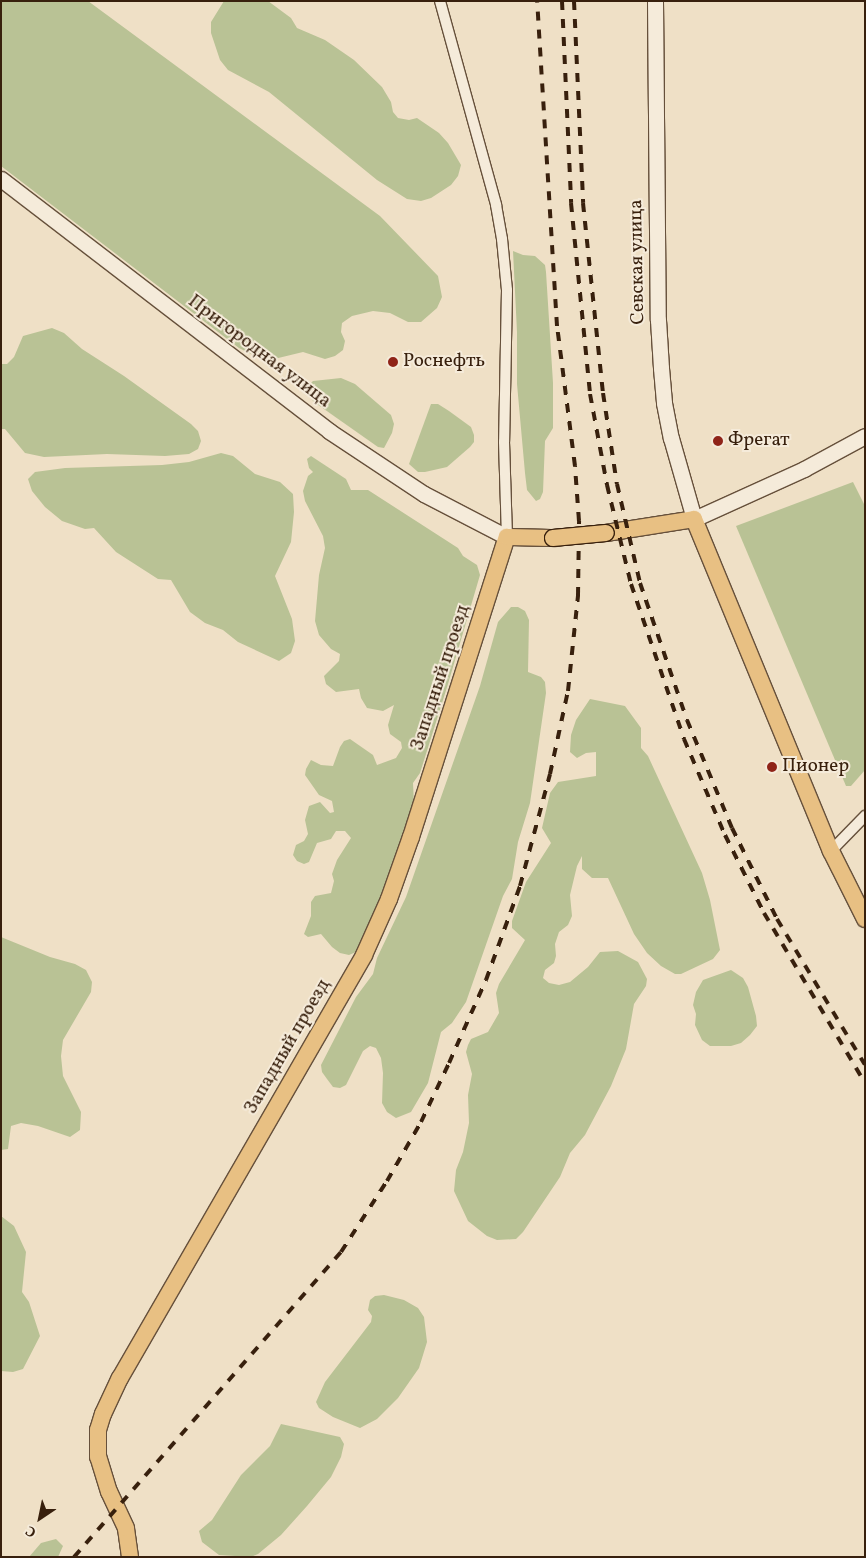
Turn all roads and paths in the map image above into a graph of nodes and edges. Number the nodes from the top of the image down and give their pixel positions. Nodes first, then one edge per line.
1 (440, 1) edge
2 (655, 1) edge
3 (1, 179) edge
4 (865, 436) edge
5 (694, 519) junction
6 (507, 537) junction
7 (865, 816) edge
8 (831, 851) junction
9 (865, 919) edge
10 (130, 1557) edge

1 - 6 street
2 - 5 street, Севская улица
3 - 6 street, Пригородная улица
4 - 5 street
5 - 6 main road, bridge
5 - 8 main road
6 - 10 main road, Западный проезд
7 - 8 street
8 - 9 main road

